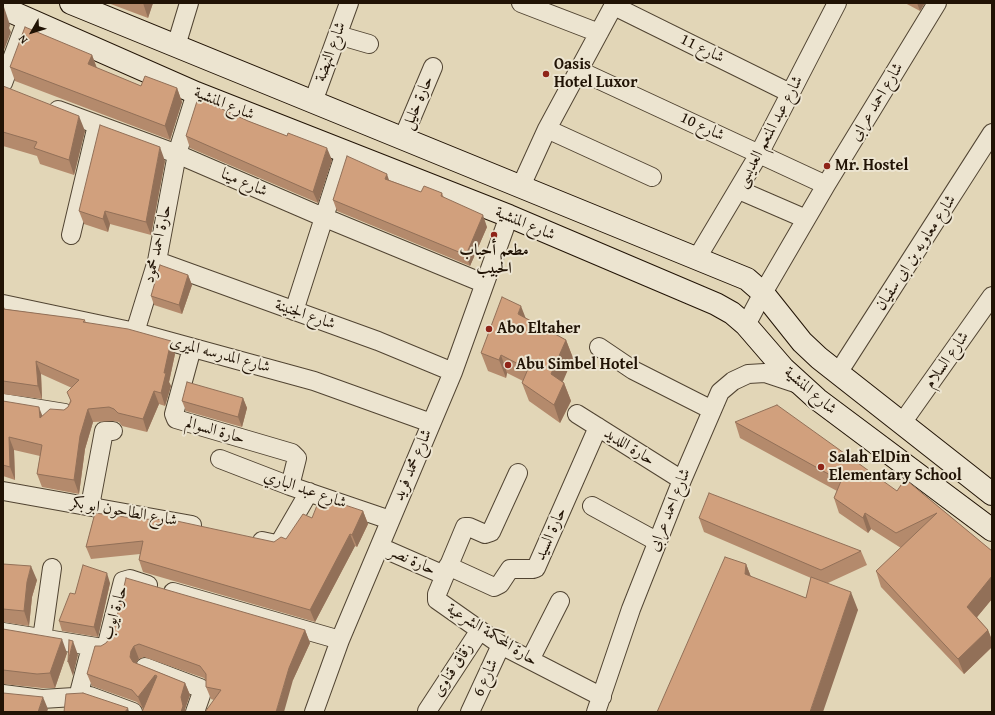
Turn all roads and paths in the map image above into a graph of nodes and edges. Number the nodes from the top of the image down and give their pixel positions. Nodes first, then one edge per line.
1 (71, 3) edge
2 (189, 3) edge
3 (350, 3) edge
4 (521, 3) edge
5 (837, 3) edge
6 (937, 3) edge
7 (615, 4) edge
8 (3, 8) edge
9 (27, 18) junction
10 (599, 33) junction
11 (338, 35) junction
12 (370, 44) dead end
13 (176, 46) junction
14 (434, 67) dead end
15 (578, 70) junction
16 (3, 83) edge
17 (196, 93) junction
18 (790, 93) junction
19 (39, 102) edge
20 (313, 102) junction
21 (97, 125) junction
22 (547, 129) junction
23 (992, 133) edge
24 (403, 138) junction
25 (345, 152) junction
26 (177, 154) junction
27 (759, 154) junction
28 (986, 158) edge
29 (652, 177) dead end
30 (826, 185) junction
31 (521, 186) junction
32 (739, 190) junction
33 (509, 216) junction
34 (323, 217) junction
35 (806, 219) junction
36 (71, 235) dead end
37 (697, 258) junction
38 (157, 261) junction
39 (483, 283) junction
40 (763, 293) junction
41 (992, 296) edge
42 (3, 304) edge
43 (294, 311) junction
44 (746, 325) junction
45 (135, 332) junction
46 (599, 347) dead end
47 (192, 348) junction
48 (452, 372) junction
49 (838, 373) junction
50 (800, 385) junction
51 (3, 403) edge
52 (712, 410) junction
53 (65, 413) edge
54 (577, 414) dead end
55 (431, 423) junction
56 (902, 423) junction
57 (598, 427) junction
58 (113, 431) dead end
59 (220, 459) dead end
60 (518, 473) dead end
61 (682, 480) junction
62 (290, 486) junction
63 (3, 491) edge
64 (309, 492) junction
65 (992, 494) edge
66 (90, 506) junction
67 (592, 506) dead end
68 (390, 520) junction
69 (205, 528) edge
70 (992, 530) edge
71 (249, 538) edge
72 (658, 542) junction
73 (380, 546) junction
74 (52, 568) dead end
75 (446, 571) junction
76 (560, 601) dead end
77 (480, 630) junction
78 (3, 632) edge
79 (42, 639) junction
80 (340, 640) junction
81 (501, 644) junction
82 (90, 647) junction
83 (530, 660) junction
84 (145, 667) edge
85 (3, 694) edge
86 (78, 697) junction
87 (599, 704) edge
88 (427, 710) dead end
89 (133, 712) edge
90 (195, 712) edge
91 (314, 712) edge
92 (470, 712) edge

1 - 13 main road, شارع المنشية
2 - 13 street
3 - 11 street, شارع النهضة
4 - 10 street
5 - 18 street, شارع عبد المنعم العديسى
6 - 30 street, شارع احمد عرابى
7 - 10 street
7 - 18 street, شارع 11
8 - 9 main road, شارع المنشية
9 - 16 street
9 - 17 main road, شارع المنشية
10 - 15 street
11 - 12 street
11 - 20 street, شارع النهضة
13 - 20 main road, شارع المنشية
14 - 24 street, حارة خليل
15 - 22 street
15 - 27 street, شارع 10
17 - 25 main road, شارع المنشية
17 - 26 street, حارة احمد محمود
18 - 27 street, شارع عبد المنعم العديسى
19 - 21 street, شارع مينا
20 - 24 main road, شارع المنشية
21 - 26 street, شارع مينا
21 - 36 street
22 - 29 street
22 - 31 street
23 - 28 street, شارع معاويه بن ابى سفيان
24 - 31 main road, شارع المنشية
25 - 33 main road, شارع المنشية
25 - 34 street
26 - 34 street, شارع مينا
26 - 38 street, حارة احمد محمود
27 - 30 street, شارع 10
27 - 32 street, شارع عبد المنعم العديسى
28 - 49 street, شارع معاويه بن ابى سفيان
30 - 35 street, شارع احمد عرابى
31 - 37 main road, شارع المنشية
32 - 35 street
32 - 37 street, شارع عبد المنعم العديسى
33 - 39 street, شارع محمد فريد
33 - 44 main road, شارع المنشية
34 - 39 street, شارع مينا
34 - 43 street
35 - 40 street, شارع احمد عرابى
37 - 40 main road, شارع المنشية
38 - 43 street, شارع الجنينة
38 - 45 street, حارة احمد محمود
39 - 48 street, شارع محمد فريد
40 - 44 street, شارع احمد عرابى
40 - 49 main road, شارع المنشية
41 - 56 street, شارع السلام
42 - 45 street, شارع المدرسه الميرى
43 - 48 street, شارع الجنينة
44 - 50 main road, شارع المنشية
45 - 47 street, شارع المدرسه الميرى
46 - 52 street
47 - 55 street, شارع المدرسه الميرى
47 - 62 street, حارة السوالم
48 - 55 street, شارع محمد فريد
49 - 56 main road, شارع المنشية
50 - 52 street, شارع احمد عرابى
50 - 70 main road, شارع المنشية
51 - 53 street
52 - 61 street, شارع احمد عرابى
54 - 57 street, حارة اللديد
55 - 68 street, شارع محمد فريد
56 - 65 main road, شارع المنشية
57 - 61 street, حارة اللديد
57 - 75 street, حارة السيد
58 - 66 street
59 - 62 street, شارع عبد الباري
60 - 75 street
61 - 72 street, شارع احمد عرابى
62 - 64 street, شارع عبد الباري
63 - 66 street, شارع الطاحون ابو بكر
64 - 68 street, شارع عبد الباري
64 - 71 street
66 - 69 street, شارع الطاحون ابو بكر
67 - 72 street
68 - 73 street, شارع محمد فريد
72 - 87 street, شارع احمد عرابى
73 - 75 street, حارة نصر
73 - 80 street, شارع محمد فريد
74 - 79 street
75 - 77 street, حارة المحكمة الشرعية
76 - 83 street
77 - 81 street, حارة المحكمة الشرعية
77 - 88 street, زقاق قناوى
78 - 79 street, حارة ايوب
79 - 82 street, حارة ايوب
80 - 82 street, حارة ايوب
80 - 91 street, شارع محمد فريد
81 - 83 street, حارة المحكمة الشرعية
81 - 92 street, شارع 6
82 - 86 street
83 - 87 street, حارة المحكمة الشرعية
84 - 90 street
85 - 86 street
86 - 89 street

